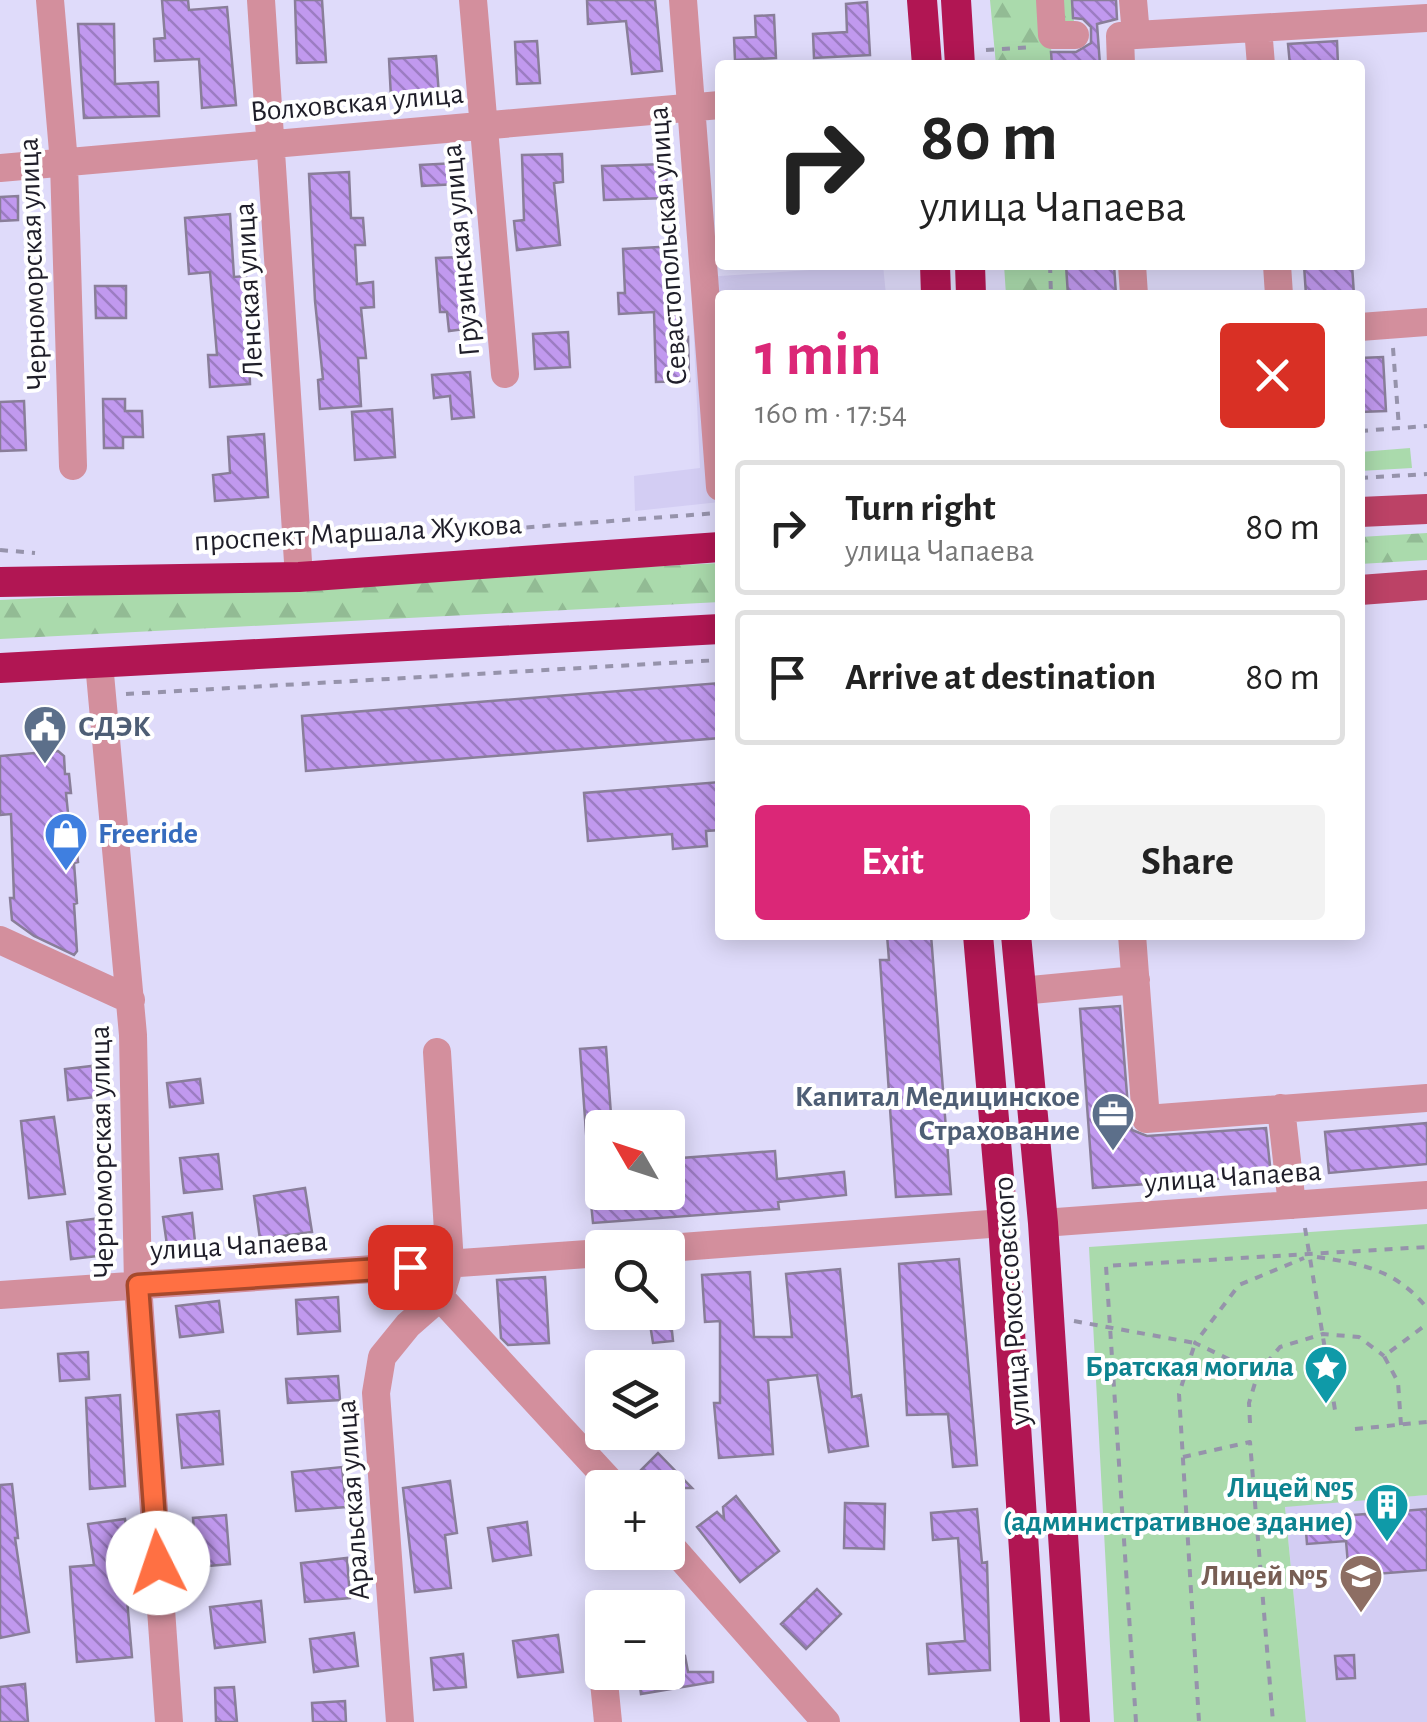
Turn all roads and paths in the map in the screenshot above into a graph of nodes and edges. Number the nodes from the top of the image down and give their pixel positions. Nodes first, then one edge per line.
1 (50, 0) edge
2 (261, 0) edge
3 (473, 0) edge
4 (683, 0) edge
5 (922, 0) edge
6 (956, 0) edge
7 (1050, 0) edge
8 (1132, 0) edge
9 (1427, 18) edge
10 (1258, 28) junction
11 (1128, 36) junction
12 (1042, 46) dead end
13 (973, 58) edge
14 (927, 60) edge
15 (1122, 60) edge
16 (1261, 60) edge
17 (715, 105) edge
18 (691, 107) junction
19 (483, 125) junction
20 (273, 142) junction
21 (64, 163) junction
22 (0, 168) edge
23 (1427, 322) edge
24 (1391, 325) junction
25 (1365, 327) edge
26 (505, 374) dead end
27 (715, 421) edge
28 (1427, 426) edge
29 (1399, 428) junction
30 (1365, 431) edge
31 (73, 466) dead end
32 (1427, 474) edge
33 (1365, 478) edge
34 (1427, 509) edge
35 (715, 512) edge
36 (1365, 512) edge
37 (296, 545) junction
38 (715, 546) edge
39 (0, 550) edge
40 (205, 551) dead end
41 (43, 554) dead end
42 (299, 577) junction
43 (0, 582) edge
44 (1427, 585) edge
45 (1365, 590) edge
46 (715, 629) edge
47 (715, 660) edge
48 (99, 663) junction
49 (0, 668) edge
50 (102, 695) junction
51 (0, 940) edge
52 (978, 940) edge
53 (1017, 940) edge
54 (1132, 940) edge
55 (1136, 980) junction
56 (1022, 991) junction
57 (130, 1000) junction
58 (437, 1052) dead end
59 (1427, 1098) edge
60 (1282, 1108) junction
61 (1427, 1195) edge
62 (1292, 1205) junction
63 (1003, 1223) junction
64 (1043, 1224) junction
65 (1306, 1232) dead end
66 (1427, 1246) edge
67 (685, 1247) edge
68 (585, 1254) edge
69 (1310, 1255) junction
70 (450, 1264) junction
71 (372, 1270) junction
72 (138, 1285) junction
73 (0, 1295) edge
74 (440, 1298) junction
75 (1427, 1308) edge
76 (1427, 1324) edge
77 (1093, 1326) dead end
78 (1110, 1329) junction
79 (1323, 1334) junction
80 (1195, 1343) junction
81 (1384, 1356) junction
82 (1258, 1374) junction
83 (1335, 1410) dead end
84 (1427, 1422) edge
85 (1250, 1423) dead end
86 (1401, 1425) junction
87 (1355, 1429) dead end
88 (1181, 1458) junction
89 (599, 1470) edge
90 (685, 1562) edge
91 (605, 1690) edge
92 (169, 1722) edge
93 (400, 1722) edge
94 (608, 1722) edge
95 (826, 1722) edge
96 (1035, 1722) edge
97 (1075, 1722) edge
98 (1136, 1722) edge
99 (1199, 1722) edge
100 (1273, 1722) edge

1 - 21 street, Черноморская улица
2 - 20 street, Ленская улица
3 - 19 street, Грузинская улица
4 - 18 street, Севастопольская улица
5 - 14 highway
6 - 13 highway
7 - 11 street
8 - 11 street
9 - 10 street
10 - 11 street
10 - 16 street
11 - 15 street
12 - 13 path
17 - 18 street, Волховская улица
18 - 19 street, Волховская улица
18 - 27 street, Севастопольская улица
19 - 20 street, Волховская улица
19 - 26 street, Грузинская улица
20 - 21 street, Волховская улица
20 - 37 street, Ленская улица
21 - 22 street, Волховская улица
21 - 31 street, Черноморская улица
23 - 24 street
24 - 25 street
24 - 29 path
28 - 29 path
29 - 30 path
32 - 33 path
34 - 36 main road
35 - 37 path
37 - 40 path
37 - 42 street, Ленская улица
38 - 42 highway, проспект Маршала Жукова
39 - 41 path
42 - 43 highway, проспект Маршала Жукова
44 - 45 main road
46 - 48 highway
47 - 50 path
48 - 49 highway
48 - 50 street, Черноморская улица
50 - 57 street, Черноморская улица
51 - 57 street
52 - 63 highway, улица Рокоссовского
53 - 56 highway, улица Рокоссовского
54 - 55 street
55 - 56 street
55 - 60 street
56 - 64 highway, улица Рокоссовского
57 - 72 street, Черноморская улица
58 - 70 street
59 - 60 street
60 - 62 street
61 - 62 street, улица Чапаева
62 - 64 street, улица Чапаева
63 - 67 street
63 - 96 highway, улица Рокоссовского
64 - 97 highway, улица Рокоссовского
65 - 69 path
66 - 69 path
68 - 70 street, улица Чапаева
69 - 75 path
69 - 78 path
69 - 79 path
69 - 80 path
70 - 71 street, улица Чапаева
70 - 74 street
71 - 72 street, улица Чапаева
71 - 74 street
72 - 73 street, улица Чапаева
72 - 92 street, Черноморская улица
74 - 89 street
74 - 93 street, Аральская улица
76 - 81 path
77 - 78 path
78 - 80 path
78 - 98 path
79 - 81 path
79 - 82 path
79 - 83 path
80 - 82 path
80 - 88 path
81 - 86 path
82 - 85 path
84 - 86 path
86 - 87 path
88 - 99 path
88 - 100 path
90 - 95 street
91 - 94 street

